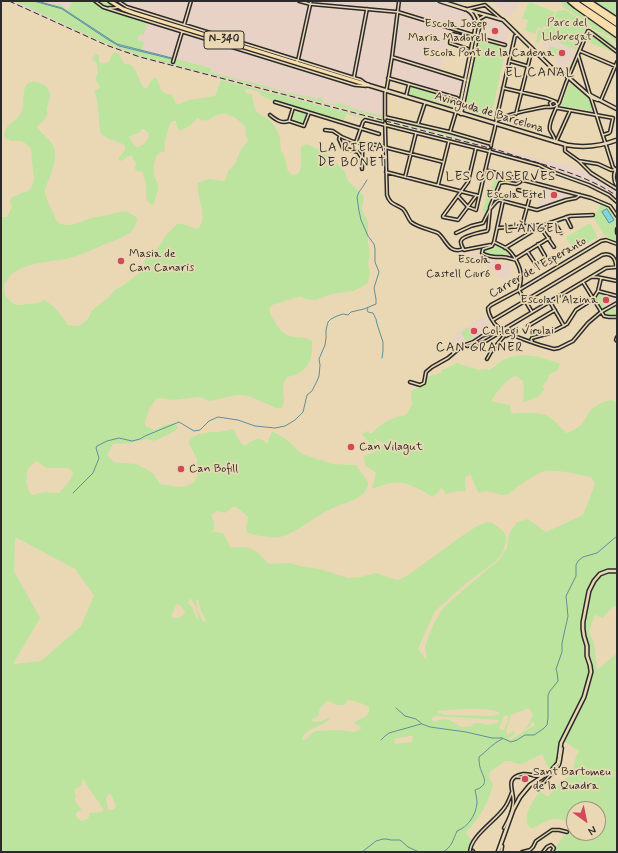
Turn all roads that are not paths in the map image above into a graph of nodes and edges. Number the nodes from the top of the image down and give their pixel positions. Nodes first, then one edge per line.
1 (95, 1) edge
2 (110, 1) edge
3 (118, 1) edge
4 (124, 1) edge
5 (191, 1) edge
6 (299, 1) edge
7 (311, 1) edge
8 (400, 1) edge
9 (440, 1) edge
10 (572, 1) edge
11 (583, 1) edge
12 (588, 1) edge
13 (122, 4) junction
14 (310, 4) junction
15 (119, 6) junction
16 (107, 8) junction
17 (466, 9) junction
18 (367, 10) junction
19 (140, 11) junction
20 (398, 12) junction
21 (474, 12) junction
22 (487, 15) junction
23 (152, 18) junction
24 (480, 20) junction
25 (503, 20) junction
26 (617, 20) edge
27 (617, 24) edge
28 (184, 25) junction
29 (476, 25) junction
30 (617, 30) edge
31 (182, 32) junction
32 (474, 35) junction
33 (519, 36) junction
34 (617, 36) edge
35 (477, 37) junction
36 (505, 45) dead end
37 (468, 49) dead end
38 (532, 49) junction
39 (579, 51) junction
40 (617, 52) edge
41 (578, 55) junction
42 (392, 57) junction
43 (509, 61) junction
44 (173, 62) dead end
45 (297, 62) junction
46 (617, 62) edge
47 (527, 66) junction
48 (615, 66) junction
49 (568, 77) junction
50 (354, 78) junction
51 (388, 78) junction
52 (358, 80) junction
53 (466, 80) junction
54 (572, 81) junction
55 (566, 83) junction
56 (352, 84) junction
57 (410, 84) junction
58 (368, 85) junction
59 (503, 88) junction
60 (386, 91) junction
61 (521, 92) junction
62 (406, 97) junction
63 (546, 98) junction
64 (591, 98) junction
65 (560, 100) junction
66 (598, 100) junction
67 (554, 101) junction
68 (275, 102) dead end
69 (460, 102) junction
70 (425, 103) junction
71 (550, 104) junction
72 (557, 106) junction
73 (552, 107) junction
74 (293, 108) junction
75 (617, 109) edge
76 (570, 110) junction
77 (456, 112) junction
78 (309, 113) junction
79 (461, 114) junction
80 (516, 114) junction
81 (270, 115) dead end
82 (597, 115) junction
83 (289, 121) junction
84 (496, 123) junction
85 (385, 124) junction
86 (418, 124) junction
87 (361, 128) junction
88 (325, 130) dead end
89 (450, 132) junction
90 (416, 133) junction
91 (380, 134) dead end
92 (603, 135) junction
93 (340, 136) junction
94 (617, 140) edge
95 (449, 141) junction
96 (356, 142) junction
97 (556, 142) junction
98 (363, 143) junction
99 (565, 144) junction
100 (606, 144) junction
101 (386, 147) junction
102 (476, 148) junction
103 (490, 151) junction
104 (411, 154) junction
105 (362, 158) junction
106 (579, 161) junction
107 (443, 162) junction
108 (362, 169) dead end
109 (616, 169) edge
110 (485, 170) junction
111 (386, 172) junction
112 (405, 177) junction
113 (521, 179) junction
114 (438, 185) junction
115 (617, 186) edge
116 (617, 189) edge
117 (518, 190) dead end
118 (462, 191) junction
119 (476, 195) junction
120 (580, 195) junction
121 (458, 196) junction
122 (479, 196) junction
123 (503, 201) junction
124 (617, 202) edge
125 (468, 207) junction
126 (527, 208) junction
127 (490, 209) junction
128 (593, 215) dead end
129 (617, 216) edge
130 (566, 217) junction
131 (554, 222) junction
132 (522, 226) junction
133 (541, 226) junction
134 (571, 227) dead end
135 (497, 228) junction
136 (617, 229) edge
137 (456, 233) dead end
138 (561, 233) dead end
139 (617, 233) edge
140 (548, 238) junction
141 (494, 242) junction
142 (538, 244) junction
143 (617, 244) edge
144 (492, 246) junction
145 (554, 247) dead end
146 (505, 248) junction
147 (463, 249) junction
148 (528, 251) junction
149 (545, 256) dead end
150 (515, 260) junction
151 (537, 266) dead end
152 (616, 267) edge
153 (597, 273) junction
154 (590, 277) junction
155 (597, 277) junction
156 (602, 278) junction
157 (617, 281) edge
158 (583, 282) junction
159 (520, 283) junction
160 (524, 287) junction
161 (519, 290) junction
162 (598, 291) junction
163 (617, 296) edge
164 (593, 299) junction
165 (526, 301) junction
166 (550, 302) junction
167 (617, 303) edge
168 (555, 310) junction
169 (532, 312) junction
170 (601, 312) junction
171 (617, 317) edge
172 (493, 320) junction
173 (528, 326) dead end
174 (564, 326) junction
175 (498, 327) junction
176 (508, 327) junction
177 (502, 329) junction
178 (497, 331) junction
179 (511, 334) junction
180 (505, 335) junction
181 (617, 337) edge
182 (521, 338) junction
183 (532, 338) junction
184 (617, 341) edge
185 (532, 342) junction
186 (466, 345) junction
187 (486, 359) dead end
188 (410, 382) dead end
189 (617, 571) edge
190 (562, 748) dead end
191 (515, 777) junction
192 (523, 777) dead end
193 (538, 777) junction
194 (546, 777) junction
195 (538, 789) dead end
196 (512, 792) junction
197 (504, 828) dead end
198 (566, 832) edge
199 (503, 839) junction
200 (472, 852) edge
201 (499, 852) edge
202 (522, 852) edge
203 (543, 852) edge
204 (552, 852) edge

1 - 16 street, Avinguda de Barcelona
2 - 15 main road, Avinguda de Barcelona / N-340
3 - 13 street, Avinguda de Barcelona
4 - 13 street
5 - 28 street
6 - 14 street
7 - 14 street
8 - 20 street
9 - 17 main road
10 - 30 highway
10 - 34 highway
11 - 27 highway
12 - 26 highway
13 - 15 street
13 - 19 street, Avinguda de Barcelona
14 - 18 street
14 - 45 street
15 - 16 street
15 - 23 main road, Avinguda de Barcelona / N-340
16 - 31 street, Avinguda de Barcelona
17 - 21 street
17 - 25 street
17 - 29 street
18 - 20 street
18 - 50 street
19 - 23 street, Avinguda de Barcelona
19 - 28 street, Avinguda de Barcelona
20 - 32 street
20 - 42 street
21 - 22 street
21 - 24 street
22 - 24 street
22 - 25 street
23 - 45 main road, Avinguda de Barcelona / N-340
24 - 29 street
24 - 35 street
25 - 33 street
28 - 45 street, Avinguda de Barcelona
29 - 32 street
31 - 44 street
31 - 56 street, Avinguda de Barcelona
32 - 35 street
32 - 37 street
32 - 53 street
33 - 38 street
33 - 43 street
35 - 36 street
35 - 53 street
38 - 47 street
38 - 49 street
39 - 40 street
39 - 41 street
39 - 48 street
41 - 49 street
41 - 64 street
42 - 51 street
42 - 53 street
43 - 47 street
43 - 59 street
45 - 50 street, Avinguda de Barcelona
45 - 52 main road, Avinguda de Barcelona / N-340
46 - 48 street
47 - 61 street
48 - 66 street
49 - 54 street
49 - 55 street
50 - 52 street, Avinguda de Barcelona
51 - 57 street
51 - 60 street
52 - 56 street
52 - 58 main road, Avinguda de Barcelona / N-340
53 - 69 street
53 - 79 street
54 - 55 street
54 - 64 street
55 - 65 street
56 - 58 street, Avinguda de Barcelona
57 - 62 street
57 - 69 street
58 - 60 main road, Avinguda de Barcelona / N-340
59 - 61 street
59 - 84 street
60 - 62 main road, Avinguda de Barcelona / N-340
60 - 86 street
61 - 63 street
61 - 80 street
62 - 70 main road, Avinguda de Barcelona / N-340
63 - 67 street
63 - 71 street
64 - 66 street
64 - 82 street
65 - 67 street
65 - 72 street
66 - 75 street
67 - 71 street
67 - 72 street
68 - 74 street
69 - 77 street
70 - 77 main road, Avinguda de Barcelona / N-340
70 - 86 street
71 - 73 street
72 - 73 street
72 - 76 street
72 - 97 street
73 - 80 street
74 - 78 street
74 - 83 street
76 - 82 street
76 - 97 street
77 - 79 main road, Avinguda de Barcelona / N-340
77 - 89 street
78 - 83 street
78 - 87 street
79 - 84 main road, Avinguda de Barcelona / N-340
80 - 84 street
81 - 83 street
82 - 92 street
82 - 92 street
84 - 89 street
84 - 97 main road, Avinguda de Barcelona / N-340
85 - 87 street
85 - 90 street
85 - 101 street
86 - 89 street
87 - 91 street
87 - 96 street
88 - 93 street
90 - 95 street
90 - 104 street
92 - 100 street
93 - 96 street
93 - 105 street
94 - 100 main road, N-340
95 - 102 street
95 - 107 street
96 - 98 street
97 - 99 main road, Avinguda de Barcelona / N-340
98 - 101 street
98 - 105 street
99 - 100 main road, Avinguda de Barcelona / N-340
99 - 106 street
100 - 109 street
101 - 104 street
101 - 111 street
102 - 103 street
102 - 118 street
103 - 110 street
103 - 124 street
104 - 107 street
104 - 112 street
105 - 108 street
106 - 109 street
106 - 116 street
107 - 114 street
109 - 115 street
110 - 113 street
110 - 122 street
111 - 112 street
111 - 147 street
112 - 114 street
113 - 120 street
113 - 127 street
114 - 118 street
117 - 126 street
118 - 119 street
118 - 121 street
119 - 122 street
119 - 125 street
120 - 126 street
120 - 129 street
121 - 125 street
121 - 125 street
122 - 125 street
123 - 126 street
123 - 127 street
123 - 135 street
126 - 132 street
127 - 137 street
127 - 147 street
128 - 130 street
130 - 131 street
130 - 134 street
131 - 133 street
131 - 138 street
132 - 133 street
132 - 135 street
133 - 140 street
133 - 146 street
135 - 141 street
136 - 139 street
140 - 142 street
140 - 145 street
141 - 144 street
141 - 146 street
142 - 148 street
142 - 149 street
143 - 160 street, Carrer de l'Esperanto
144 - 147 street
144 - 150 street
146 - 150 street
148 - 150 street
148 - 151 street
150 - 159 street
152 - 153 street
152 - 165 street
153 - 154 street
153 - 155 street
154 - 155 street
154 - 158 street
155 - 156 street
156 - 157 street
156 - 162 street
158 - 164 street
158 - 166 street
159 - 160 street
159 - 161 street
160 - 161 street, Carrer de l'Esperanto
161 - 165 street
161 - 172 street, Carrer de l'Esperanto
162 - 163 street
162 - 164 street
164 - 170 street
164 - 174 street
165 - 169 street
165 - 172 street
166 - 168 street
166 - 169 street
167 - 170 street
168 - 173 street
168 - 174 street
169 - 176 street
170 - 171 street
170 - 185 street
172 - 175 street
174 - 183 street
175 - 177 street
175 - 178 street
176 - 177 street
176 - 179 street
177 - 178 street
177 - 179 street
178 - 186 street
179 - 180 street
179 - 182 street
180 - 186 street
180 - 187 street
181 - 184 street
182 - 183 street
182 - 185 street
183 - 185 street
186 - 188 street
189 - 194 main road
190 - 194 street
191 - 192 street
191 - 193 street
191 - 196 street
193 - 194 main road
193 - 199 main road
194 - 195 street
196 - 197 street
196 - 200 street
198 - 202 street
199 - 201 main road
199 - 201 main road
203 - 204 street

